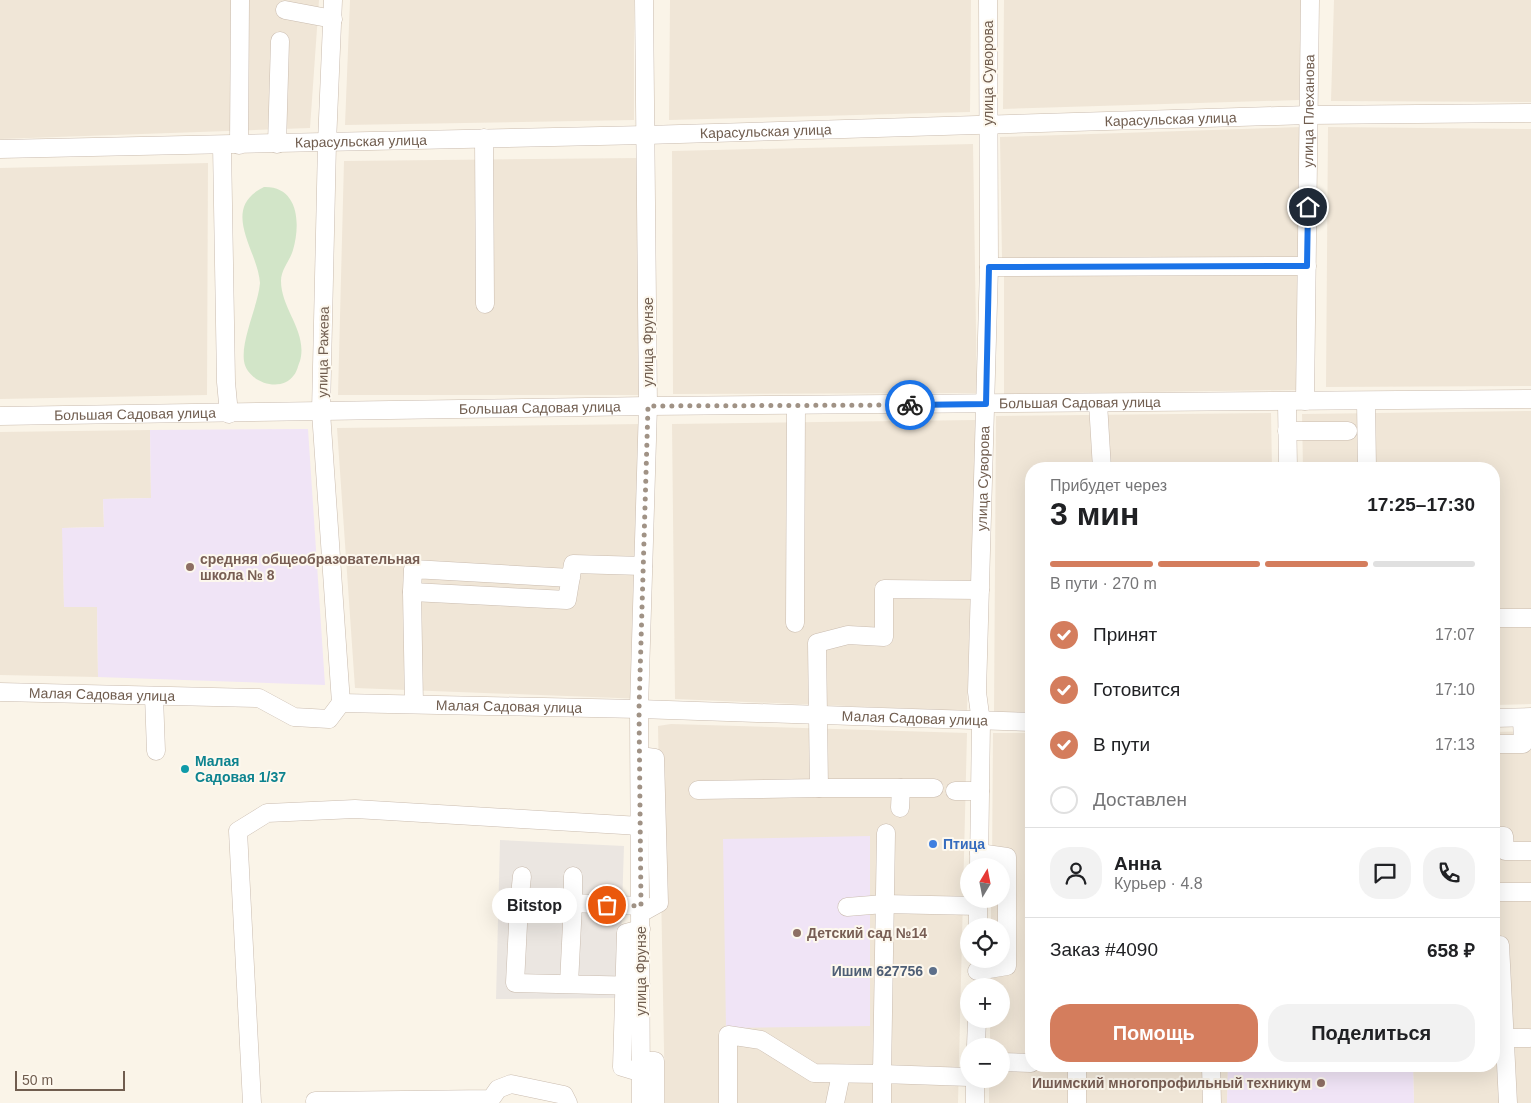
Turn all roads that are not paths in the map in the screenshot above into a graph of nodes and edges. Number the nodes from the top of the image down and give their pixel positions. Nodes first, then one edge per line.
1 (240, 0) edge
2 (333, 0) edge
3 (644, 0) edge
4 (988, 0) edge
5 (1310, 0) edge
6 (285, 10) dead end
7 (333, 19) junction
8 (280, 41) dead end
9 (1531, 114) edge
10 (1309, 115) junction
11 (988, 126) junction
12 (646, 135) junction
13 (484, 138) junction
14 (327, 142) junction
15 (277, 144) junction
16 (230, 145) junction
17 (0, 149) edge
18 (1307, 266) junction
19 (989, 267) junction
20 (485, 304) dead end
21 (1531, 399) edge
22 (1305, 401) junction
23 (1366, 401) junction
24 (1287, 402) junction
25 (1098, 403) junction
26 (986, 404) junction
27 (648, 406) junction
28 (796, 406) junction
29 (313, 412) junction
30 (224, 414) junction
31 (0, 416) edge
32 (1287, 431) junction
33 (1348, 431) dead end
34 (1102, 462) edge
35 (1288, 462) edge
36 (1367, 462) edge
37 (642, 566) junction
38 (984, 580) junction
39 (1500, 618) edge
40 (1531, 618) edge
41 (795, 623) dead end
42 (0, 692) edge
43 (154, 696) junction
44 (341, 703) junction
45 (414, 704) junction
46 (639, 709) junction
47 (1528, 714) edge
48 (816, 715) junction
49 (1500, 718) edge
50 (981, 722) junction
51 (1025, 722) edge
52 (1500, 744) edge
53 (156, 751) dead end
54 (648, 784) junction
55 (819, 788) junction
56 (901, 788) junction
57 (934, 788) dead end
58 (698, 790) dead end
59 (955, 791) dead end
60 (980, 791) junction
61 (900, 808) dead end
62 (640, 826) junction
63 (886, 833) dead end
64 (1500, 836) edge
65 (1531, 851) edge
66 (979, 858) edge
67 (522, 876) dead end
68 (573, 876) dead end
69 (1500, 892) edge
70 (1531, 892) edge
71 (960, 902) edge
72 (574, 903) junction
73 (884, 904) junction
74 (520, 905) junction
75 (847, 907) dead end
76 (1007, 908) edge
77 (641, 916) junction
78 (1500, 945) edge
79 (977, 972) edge
80 (569, 984) junction
81 (633, 986) junction
82 (1501, 1030) edge
83 (1529, 1038) dead end
84 (1500, 1057) edge
85 (1010, 1062) edge
86 (1025, 1063) edge
87 (642, 1067) junction
88 (1077, 1072) edge
89 (1210, 1072) edge
90 (840, 1074) junction
91 (882, 1074) junction
92 (960, 1077) edge
93 (975, 1088) edge
94 (316, 1101) dead end
95 (491, 1101) edge
96 (252, 1103) edge
97 (568, 1103) edge
98 (641, 1103) edge
99 (655, 1103) edge
100 (728, 1103) edge
101 (835, 1103) edge
102 (882, 1103) edge
103 (975, 1103) edge
104 (1077, 1103) edge
105 (1212, 1103) edge
106 (1508, 1103) edge

1 - 16 street
2 - 7 street, улица Ражева
3 - 12 street, улица Фрунзе
4 - 11 street, улица Суворова
5 - 10 street, улица Плеханова
6 - 7 street
7 - 14 street, улица Ражева
8 - 15 street
9 - 10 street, Карасульская улица
10 - 11 street, Карасульская улица
10 - 18 street, улица Плеханова
11 - 12 street, Карасульская улица
11 - 19 street, улица Суворова
12 - 13 street, Карасульская улица
12 - 27 street, улица Фрунзе
13 - 14 street, Карасульская улица
13 - 20 street
14 - 15 street, Карасульская улица
14 - 29 street, улица Ражева
15 - 16 street, Карасульская улица
16 - 17 street, Карасульская улица
16 - 30 street
18 - 19 street
18 - 22 street, улица Плеханова
19 - 26 street, улица Суворова
21 - 23 street, Большая Садовая улица
22 - 23 street, Большая Садовая улица
22 - 24 street, Большая Садовая улица
23 - 36 street
24 - 25 street, Большая Садовая улица
24 - 32 street
25 - 26 street, Большая Садовая улица
25 - 34 street
26 - 28 street, Большая Садовая улица
26 - 38 street, улица Суворова
27 - 28 street, Большая Садовая улица
27 - 29 street, Большая Садовая улица
27 - 37 street, улица Фрунзе
28 - 41 street
29 - 30 street, Большая Садовая улица
29 - 44 street, улица Ражева
30 - 31 street, Большая Садовая улица
32 - 33 street
32 - 35 street
37 - 45 street
37 - 46 street, улица Фрунзе
38 - 48 street
38 - 50 street, улица Суворова
39 - 40 street
42 - 43 street, Малая Садовая улица
43 - 44 street, Малая Садовая улица
43 - 53 street
44 - 45 street, Малая Садовая улица
45 - 46 street, Малая Садовая улица
46 - 48 street, Малая Садовая улица
46 - 54 street, улица Фрунзе
47 - 49 street
47 - 52 street
48 - 50 street, Малая Садовая улица
48 - 55 street
50 - 51 street, Малая Садовая улица
50 - 60 street, улица Суворова
54 - 62 street, улица Фрунзе
54 - 77 street
55 - 56 street
55 - 58 street
56 - 57 street
56 - 61 street
59 - 60 street
60 - 66 street, улица Суворова
62 - 77 street, улица Фрунзе
62 - 96 street
63 - 73 street
64 - 65 street
67 - 74 street
68 - 72 street
69 - 70 street
71 - 73 street
72 - 74 street
72 - 77 street
72 - 80 street
73 - 75 street
73 - 91 street
74 - 80 street
76 - 79 street
77 - 81 street, улица Фрунзе
78 - 82 street
80 - 81 street
81 - 87 street, улица Фрунзе
82 - 83 street
82 - 84 street
84 - 106 street
85 - 86 street
87 - 98 street, улица Фрунзе
87 - 99 street
88 - 104 street
89 - 105 street
90 - 91 street
90 - 100 street
90 - 101 street
91 - 92 street
91 - 102 street
93 - 103 street
94 - 95 street
95 - 97 street

